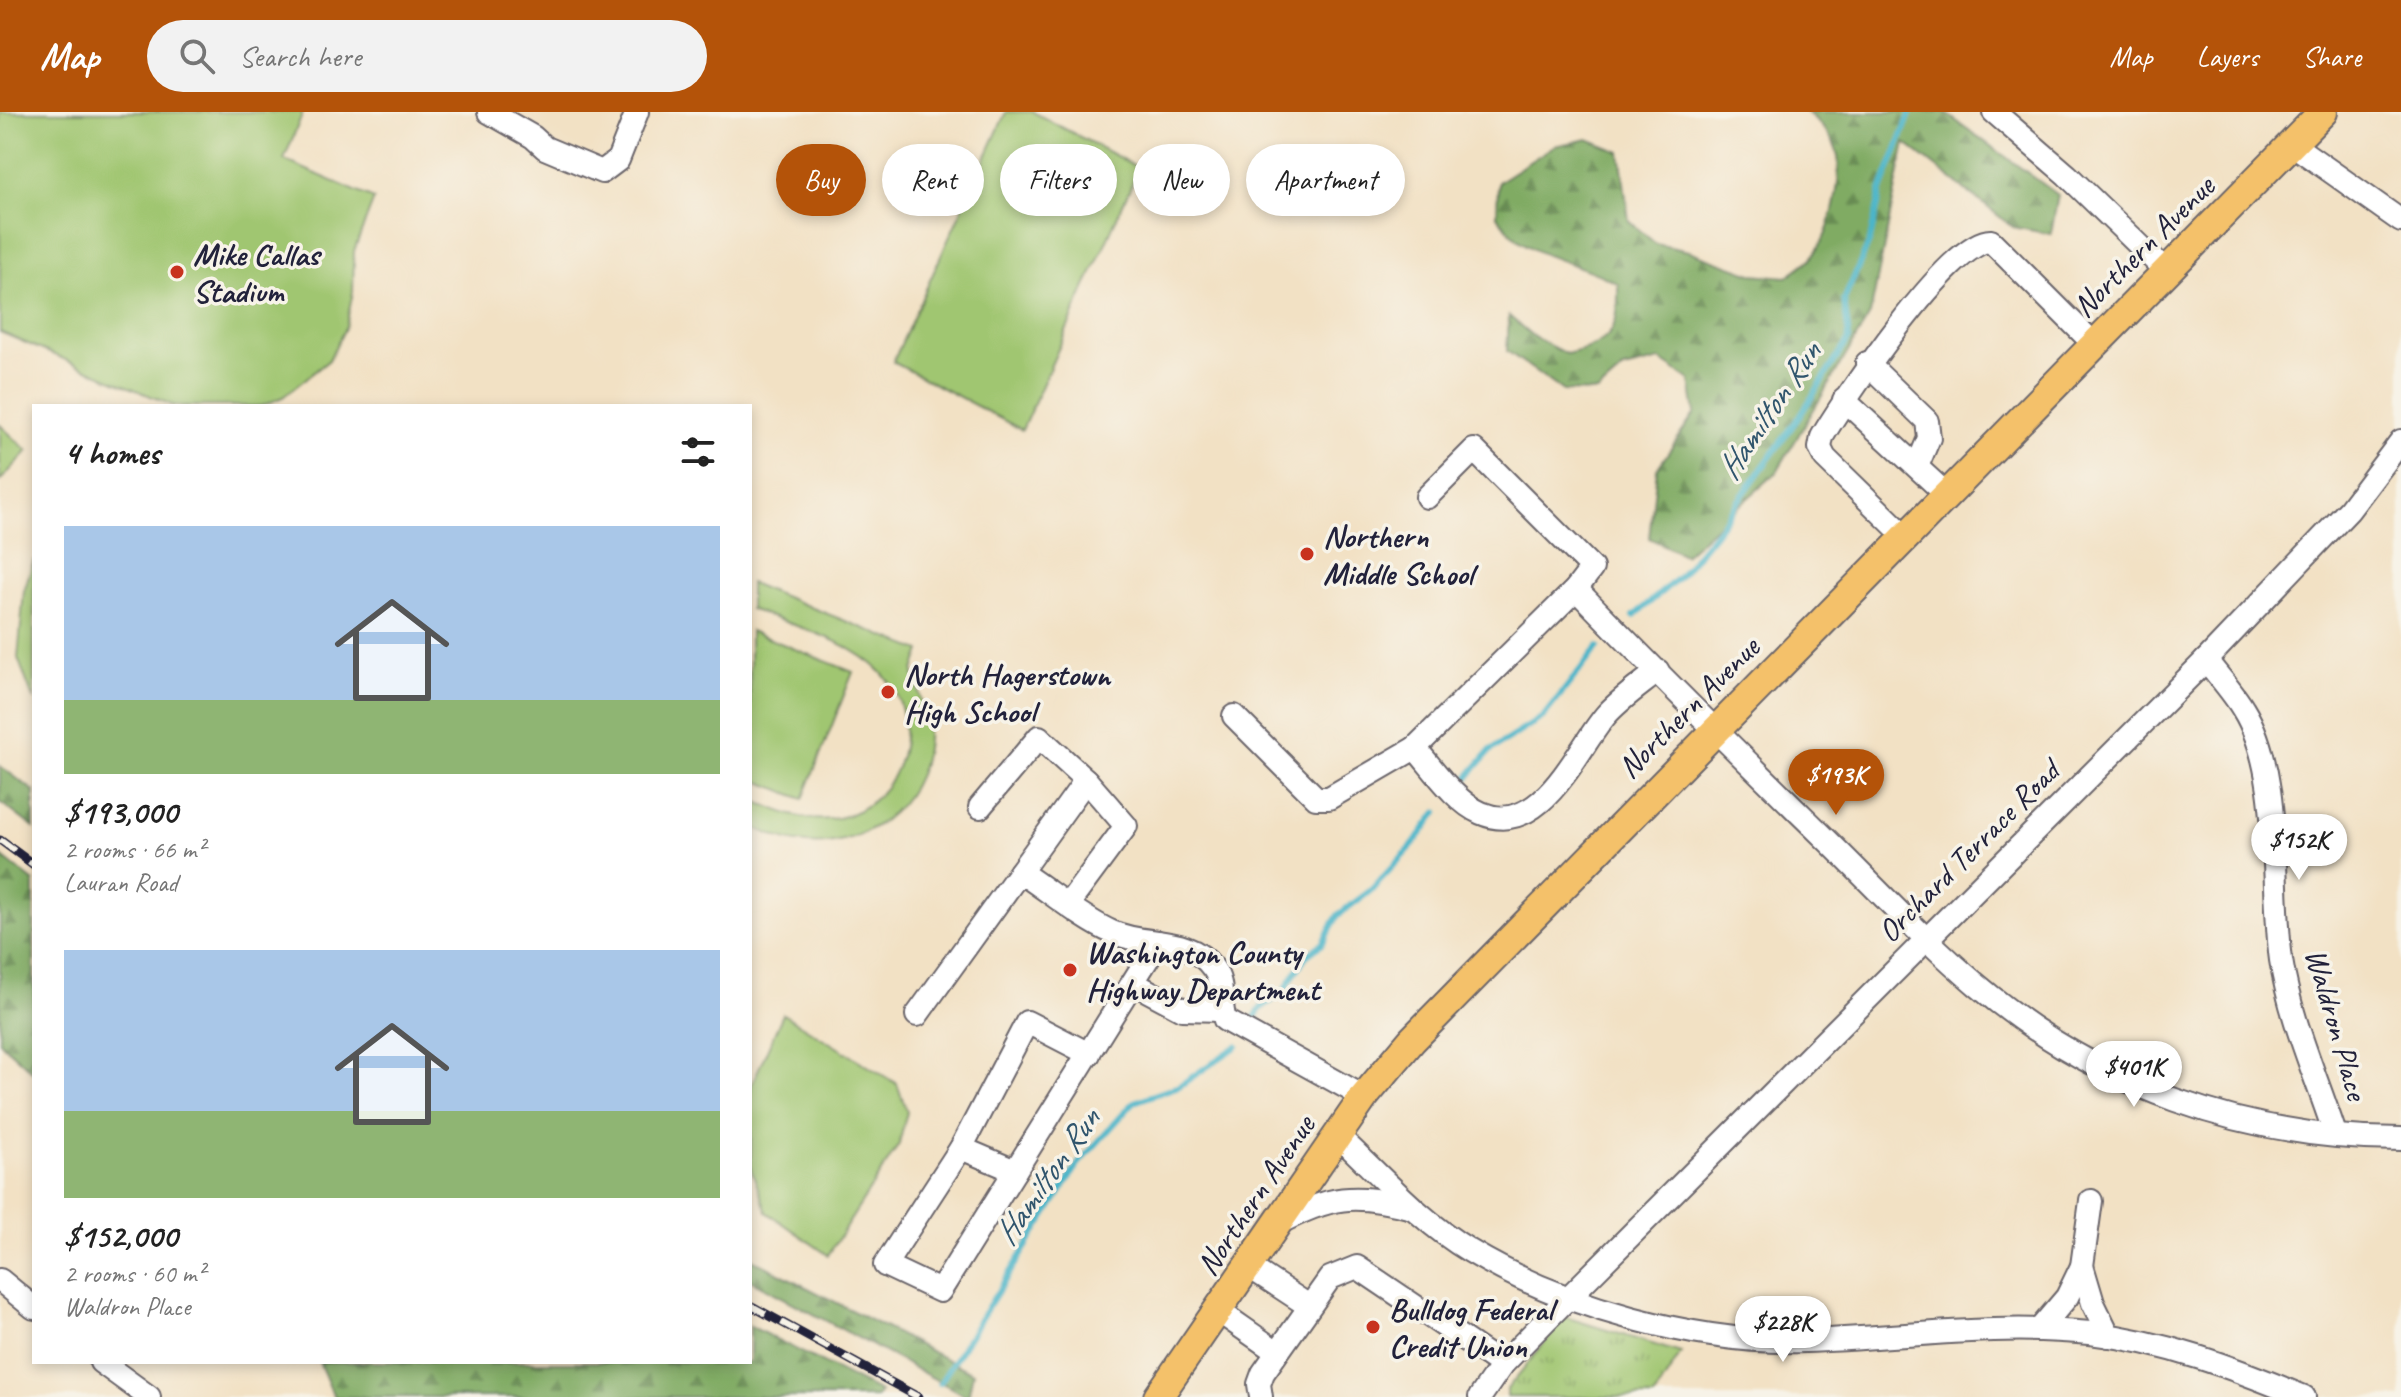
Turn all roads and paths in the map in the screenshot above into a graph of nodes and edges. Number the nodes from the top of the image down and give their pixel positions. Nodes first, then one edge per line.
1 (489, 112) edge
2 (637, 112) edge
3 (1994, 112) edge
4 (2323, 112) edge
5 (2292, 144) junction
6 (2401, 221) edge
7 (2166, 271) junction
8 (2094, 344) junction
9 (1867, 363) junction
10 (1844, 400) junction
11 (2401, 441) edge
12 (1918, 464) junction
13 (1946, 494) junction
14 (1427, 497) dead end
15 (1905, 536) junction
16 (1576, 589) junction
17 (2206, 660) junction
18 (1658, 671) junction
19 (1234, 716) dead end
20 (1714, 729) junction
21 (1415, 748) junction
22 (1086, 780) junction
23 (980, 807) dead end
24 (1020, 872) junction
25 (1069, 903) junction
26 (1927, 937) junction
27 (1158, 942) junction
28 (1133, 983) junction
29 (1222, 1010) junction
30 (917, 1015) dead end
31 (1089, 1054) junction
32 (1364, 1097) junction
33 (2335, 1134) junction
34 (1337, 1135) junction
35 (2401, 1139) edge
36 (961, 1148) junction
37 (1015, 1171) junction
38 (2091, 1201) dead end
39 (1417, 1210) junction
40 (1276, 1224) junction
41 (1248, 1266) junction
42 (2082, 1266) junction
43 (0, 1280) edge
44 (1570, 1298) junction
45 (32, 1306) edge
46 (1309, 1306) junction
47 (1217, 1310) junction
48 (2039, 1330) junction
49 (2109, 1336) junction
50 (1277, 1352) junction
51 (104, 1364) edge
52 (1502, 1365) junction
53 (149, 1397) edge
54 (1158, 1397) edge
55 (1261, 1397) edge
56 (1480, 1397) edge
57 (2304, 1397) edge

1 - 2 street
3 - 7 street
4 - 5 main road, Northern Avenue
5 - 6 street
5 - 7 main road, Northern Avenue
7 - 8 main road, Northern Avenue
8 - 9 street
8 - 13 main road, Northern Avenue
9 - 10 street
9 - 12 street
10 - 12 street
10 - 15 street
11 - 17 street, Orchard Terrace Road
12 - 13 street
13 - 15 main road, Northern Avenue
14 - 16 street
15 - 20 main road, Northern Avenue
16 - 18 street
16 - 21 street
17 - 26 street, Orchard Terrace Road
17 - 33 street, Waldron Place
18 - 20 street
18 - 21 street
19 - 21 street
20 - 26 street
20 - 32 main road, Northern Avenue
22 - 23 street
22 - 24 street
22 - 25 street
24 - 25 street
24 - 30 street
25 - 27 street
26 - 33 street
26 - 44 street, Orchard Terrace Road
27 - 28 street
27 - 29 street
28 - 29 street
28 - 31 street
29 - 32 street
31 - 36 street
31 - 37 street
32 - 34 main road, Northern Avenue
33 - 35 street
34 - 39 street
34 - 40 main road, Northern Avenue
36 - 37 street
36 - 37 street
38 - 42 street
39 - 40 street
39 - 44 street
40 - 41 main road, Northern Avenue
41 - 46 street
41 - 47 main road, Northern Avenue
42 - 48 street
42 - 49 street
43 - 45 street
44 - 48 street
44 - 52 street, Orchard Terrace Road
46 - 50 street
46 - 52 street
47 - 50 street
47 - 54 main road, Northern Avenue
48 - 49 street
49 - 57 street
50 - 55 street
51 - 53 street
52 - 56 street, Orchard Terrace Road

